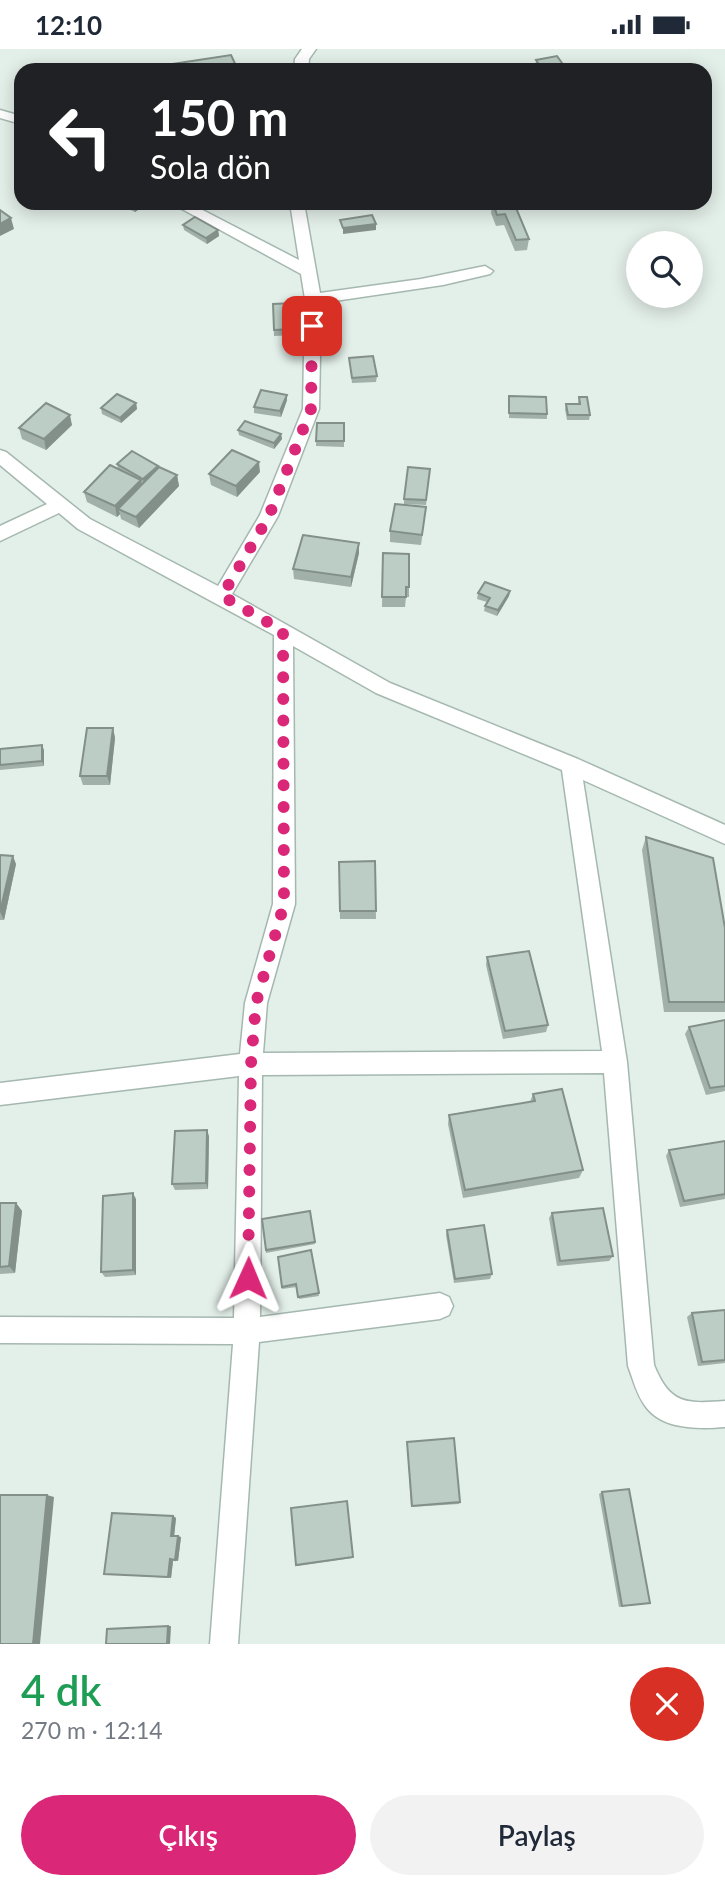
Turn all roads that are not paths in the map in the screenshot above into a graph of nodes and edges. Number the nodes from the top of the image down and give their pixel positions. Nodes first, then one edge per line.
1 (191, 210) edge
2 (298, 210) edge
3 (308, 271) junction
4 (485, 271) dead end
5 (313, 299) junction
6 (0, 456) edge
7 (60, 505) junction
8 (0, 534) edge
9 (222, 596) junction
10 (283, 631) junction
11 (572, 765) junction
12 (725, 835) edge
13 (615, 1062) junction
14 (251, 1064) junction
15 (0, 1094) edge
16 (440, 1305) dead end
17 (0, 1329) edge
18 (247, 1331) junction
19 (725, 1414) edge
20 (224, 1644) edge

1 - 3 street
2 - 3 street
3 - 5 street
4 - 5 street
5 - 9 street
6 - 7 street
7 - 8 street
7 - 9 street
9 - 10 street
10 - 11 street
10 - 14 street
11 - 12 street
11 - 13 street
13 - 14 street
13 - 19 street
14 - 15 street
14 - 18 street
16 - 18 street
17 - 18 street
18 - 20 street

